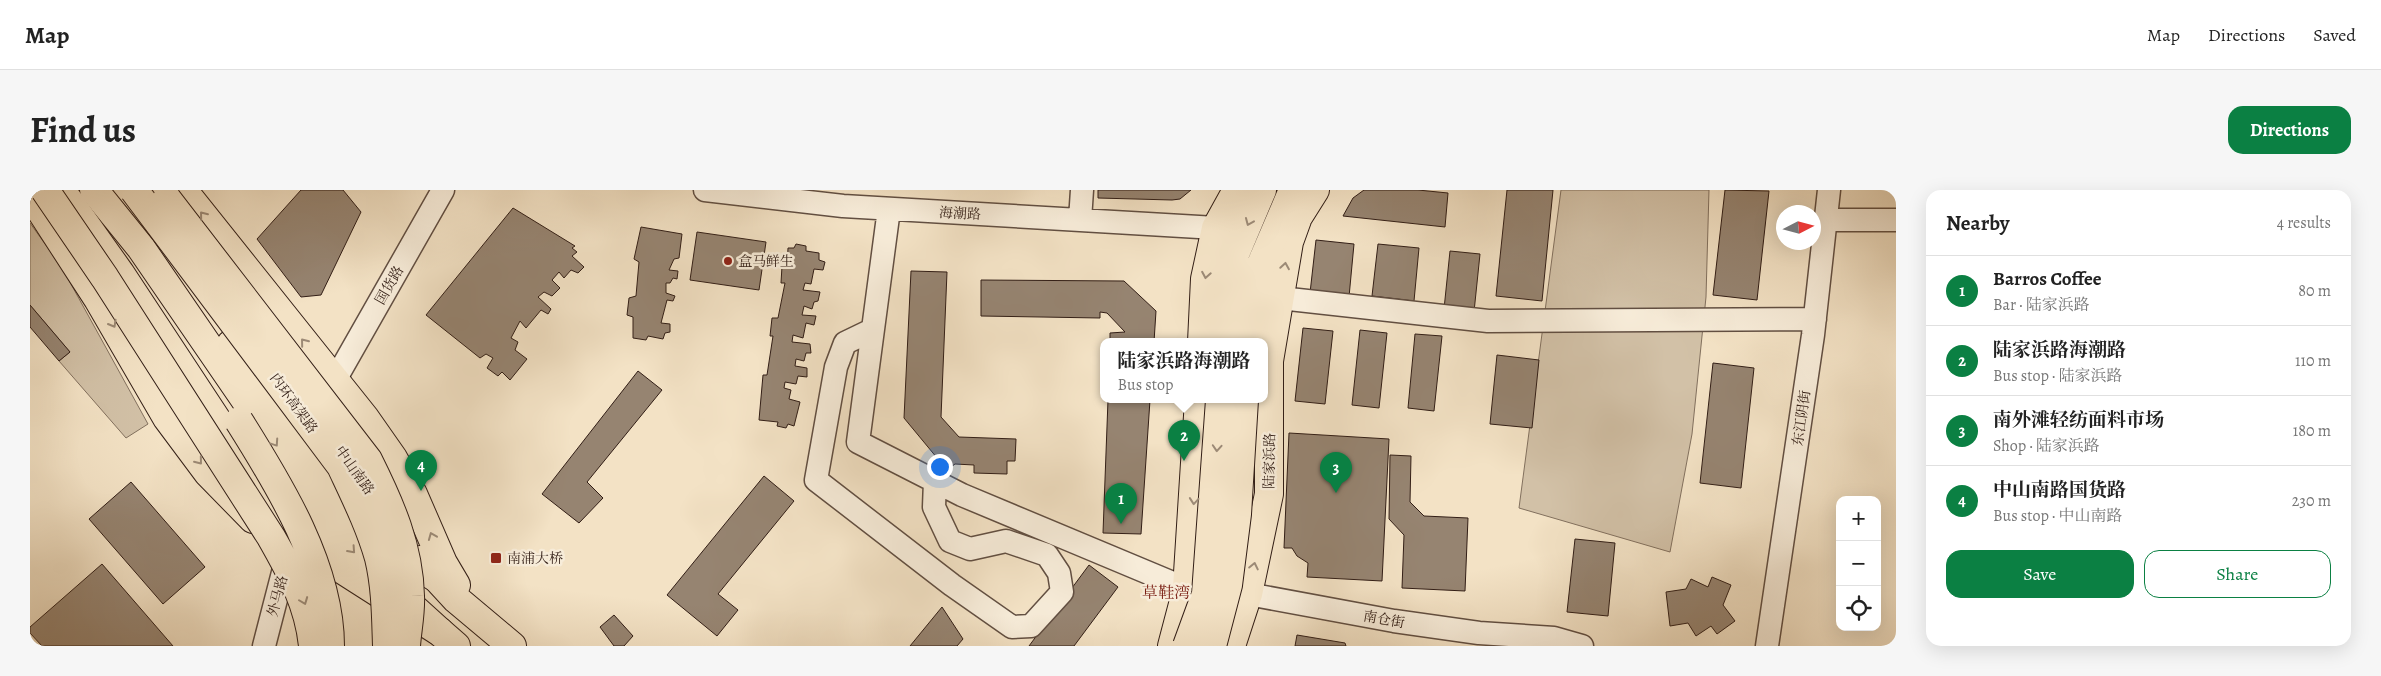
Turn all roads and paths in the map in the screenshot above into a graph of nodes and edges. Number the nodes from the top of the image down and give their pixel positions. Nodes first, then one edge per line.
1 (44, 190) edge
2 (61, 190) edge
3 (79, 190) edge
4 (94, 190) edge
5 (119, 190) edge
6 (134, 190) edge
7 (443, 190) edge
8 (705, 190) edge
9 (1082, 190) edge
10 (1237, 190) edge
11 (1262, 190) edge
12 (1293, 190) edge
13 (1315, 190) edge
14 (1829, 190) edge
15 (164, 192) edge
16 (30, 194) edge
17 (889, 208) junction
18 (1080, 220) junction
19 (1826, 220) junction
20 (1896, 220) edge
21 (1216, 228) junction
22 (1280, 298) junction
23 (1815, 320) junction
24 (872, 330) junction
25 (1202, 338) edge
26 (1223, 338) edge
27 (1249, 338) edge
28 (335, 380) junction
29 (1199, 403) edge
30 (1220, 403) edge
31 (1244, 403) edge
32 (238, 452) junction
33 (935, 482) junction
34 (329, 502) junction
35 (290, 545) junction
36 (342, 570) junction
37 (435, 578) junction
38 (1186, 589) junction
39 (1248, 594) junction
40 (484, 623) junction
41 (448, 639) edge
42 (264, 646) edge
43 (314, 646) edge
44 (330, 646) edge
45 (387, 646) edge
46 (406, 646) edge
47 (512, 646) edge
48 (1172, 646) edge
49 (1188, 646) edge
50 (1212, 646) edge
51 (1231, 646) edge
52 (1582, 646) edge
53 (1767, 646) edge

1 -> 43 main road, bridge
2 - 32 main road
3 - 44 main road, bridge
4 -> 34 main road
5 - 34 main road
6 - 45 main road, 内环高架路, bridge
7 - 28 street, 国货路
8 - 17 street, 海潮路
9 - 18 street
10 - 21 main road
11 -> 26 main road
12 - 27 main road
22 -> 13 main road, 陆家浜路
14 - 19 street, 东江阴街
28 -> 15 main road, 中山南路
15 - 37 main road, 中山南路
15 - 46 main road, bridge
16 -> 35 main road
17 - 18 street, 海潮路
17 - 24 street
18 - 21 street, 海潮路
19 - 20 street
19 - 23 street, 东江阴街
21 -> 25 main road
22 - 23 street
39 -> 22 main road, 陆家浜路
23 - 53 street, 东江阴街
24 - 33 street, 南仓街
24 - 33 street
40 -> 28 main road, 中山南路
29 -> 38 main road
30 -> 49 main road, bridge
31 - 50 main road, bridge
32 - 35 main road
32 - 36 main road
33 - 38 street, 南仓街
34 - 37 main road
34 -> 41 main road
35 - 36 main road
35 - 42 street, 外马路
36 - 41 main road
37 - 40 main road, 中山南路
38 - 39 street, 南仓街
38 - 48 main road
39 - 51 main road, 陆家浜路
39 - 52 street, 南仓街
40 - 47 main road, 中山南路

